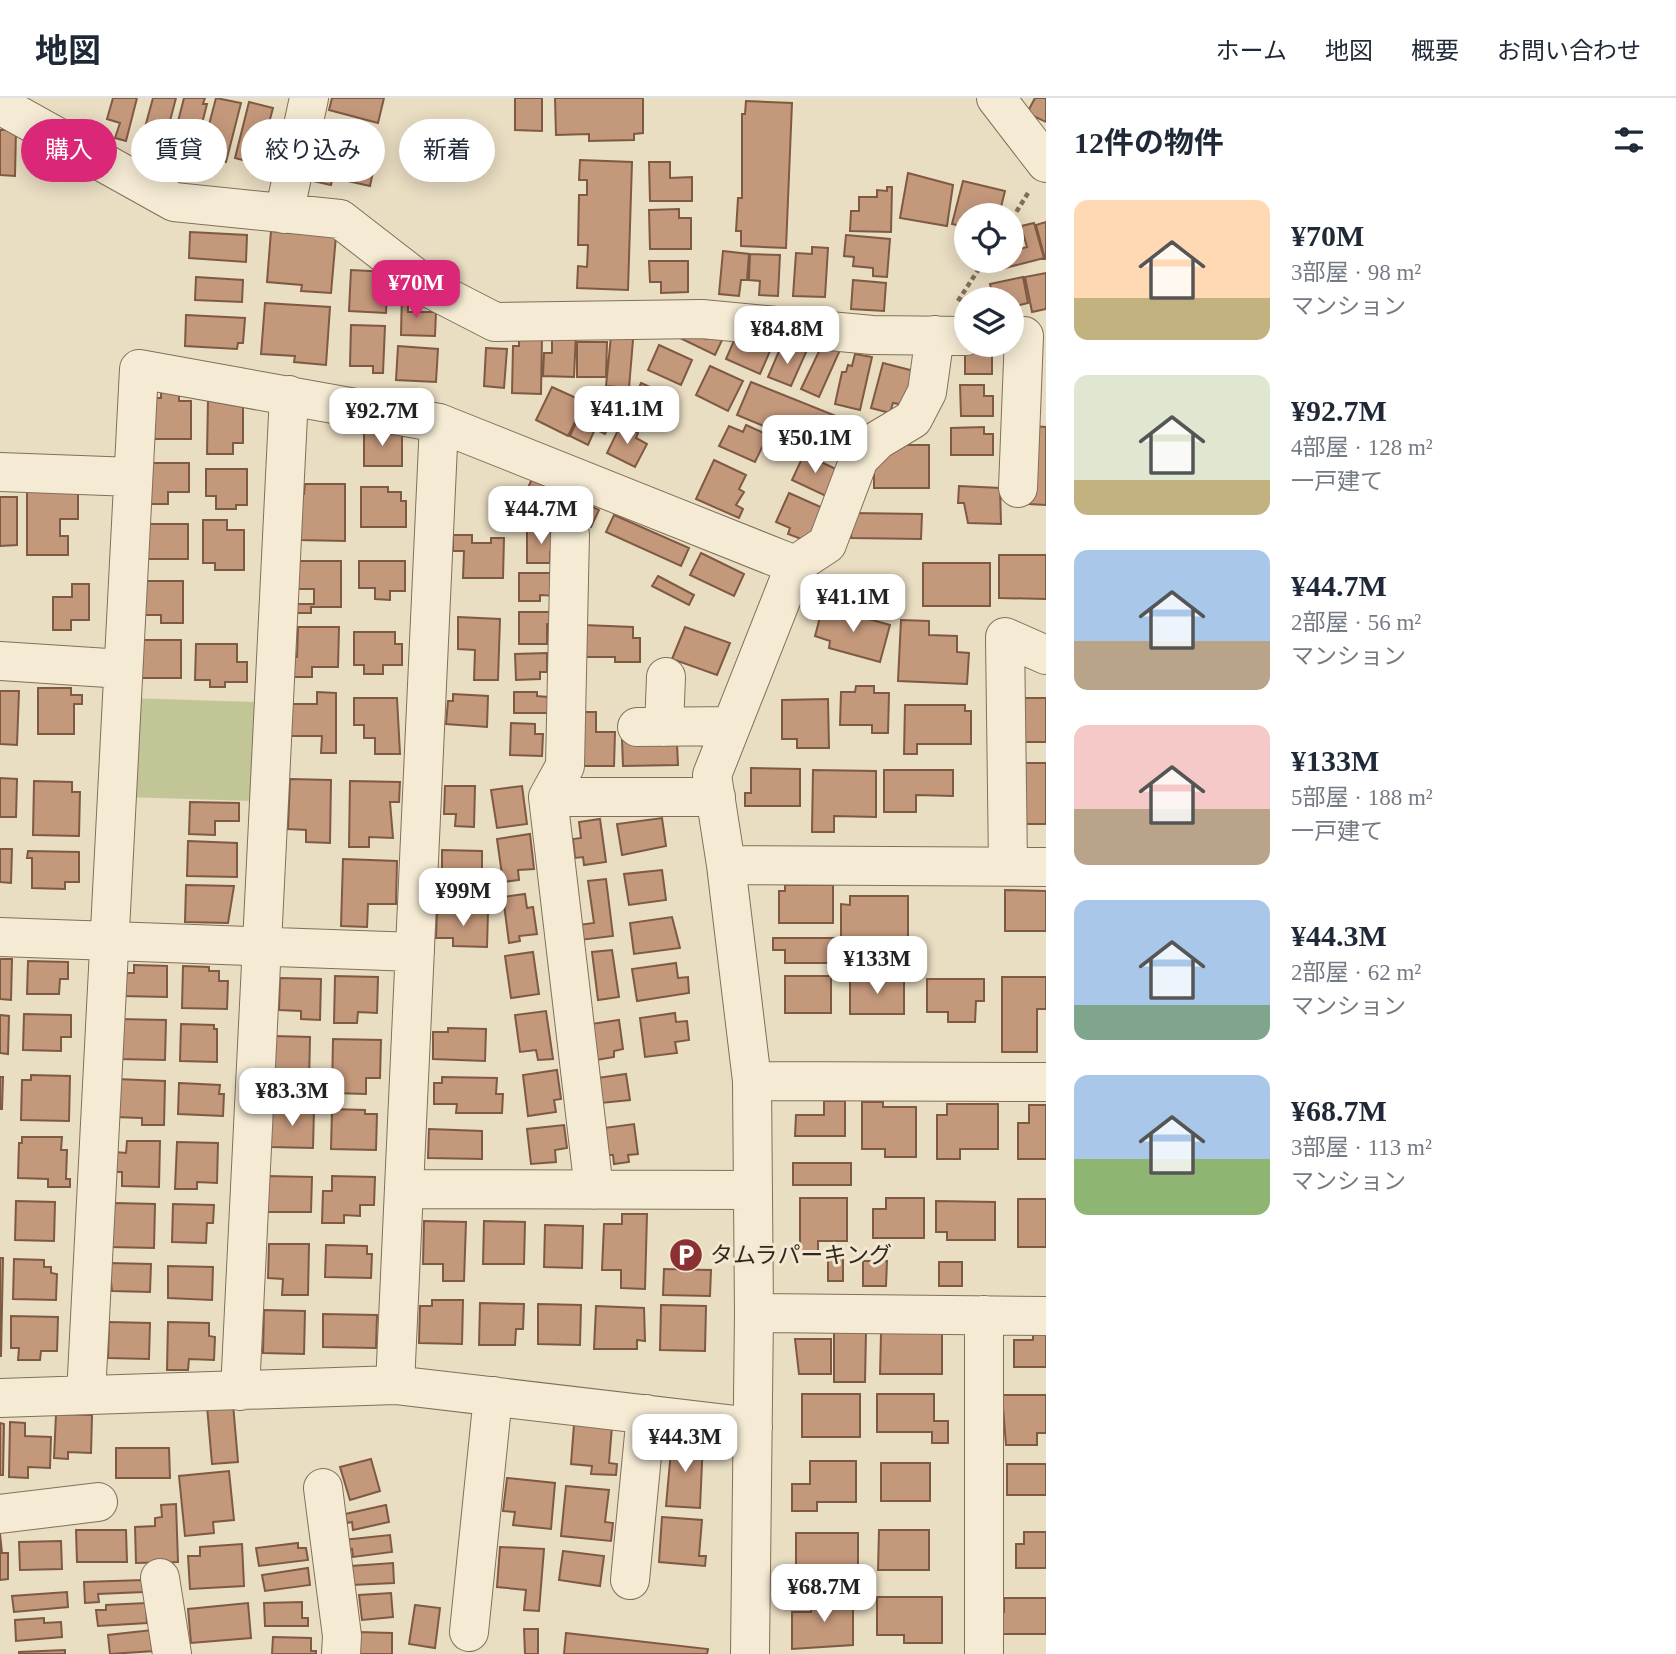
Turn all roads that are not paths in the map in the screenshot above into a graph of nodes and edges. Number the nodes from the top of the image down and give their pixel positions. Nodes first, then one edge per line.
1 (309, 98) edge
2 (996, 98) edge
3 (0, 105) edge
4 (1046, 163) edge
5 (284, 214) junction
6 (1027, 335) edge
7 (951, 336) edge
8 (289, 394) junction
9 (439, 423) junction
10 (0, 472) edge
11 (133, 477) junction
12 (1018, 488) dead end
13 (570, 534) dead end
14 (795, 565) junction
15 (1046, 655) edge
16 (0, 661) edge
17 (123, 669) junction
18 (666, 677) dead end
19 (731, 726) junction
20 (548, 797) junction
21 (716, 797) junction
22 (726, 864) junction
23 (1008, 866) junction
24 (1046, 867) edge
25 (0, 937) edge
26 (109, 941) junction
27 (262, 947) junction
28 (415, 953) junction
29 (752, 1081) junction
30 (1046, 1082) edge
31 (405, 1189) junction
32 (594, 1190) junction
33 (753, 1190) junction
34 (754, 1313) junction
35 (984, 1315) junction
36 (1046, 1315) edge
37 (395, 1385) junction
38 (240, 1391) junction
39 (86, 1395) junction
40 (493, 1396) junction
41 (0, 1398) edge
42 (646, 1414) junction
43 (753, 1427) junction
44 (323, 1488) dead end
45 (98, 1502) dead end
46 (0, 1514) edge
47 (160, 1578) dead end
48 (630, 1580) dead end
49 (469, 1632) dead end
50 (172, 1654) edge
51 (341, 1654) edge
52 (750, 1654) edge
53 (984, 1654) edge

1 - 5 street
2 - 4 street
3 - 5 street
5 - 7 street
6 - 12 street
7 - 14 street
8 - 9 street
8 - 11 street
8 - 27 street
9 - 14 street
9 - 28 street
10 - 11 street
11 - 17 street
13 - 20 street
14 - 19 street
15 - 23 street
16 - 17 street
17 - 26 street
18 - 19 street
19 - 21 street
20 - 21 street
20 - 32 street
21 - 22 street
22 - 23 street
22 - 29 street
23 - 24 street
25 - 26 street
26 - 27 street
26 - 39 street
27 - 28 street
27 - 38 street
28 - 31 street
29 - 30 street
29 - 33 street
31 - 32 street
31 - 37 street
32 - 33 street
33 - 34 street
34 - 35 street
34 - 43 street
35 - 36 street
35 - 53 street
37 - 38 street
37 - 40 street
38 - 39 street
39 - 41 street
40 - 42 street
40 - 49 street
42 - 43 street
42 - 48 street
43 - 52 street
44 - 51 street
45 - 46 street
47 - 50 street

